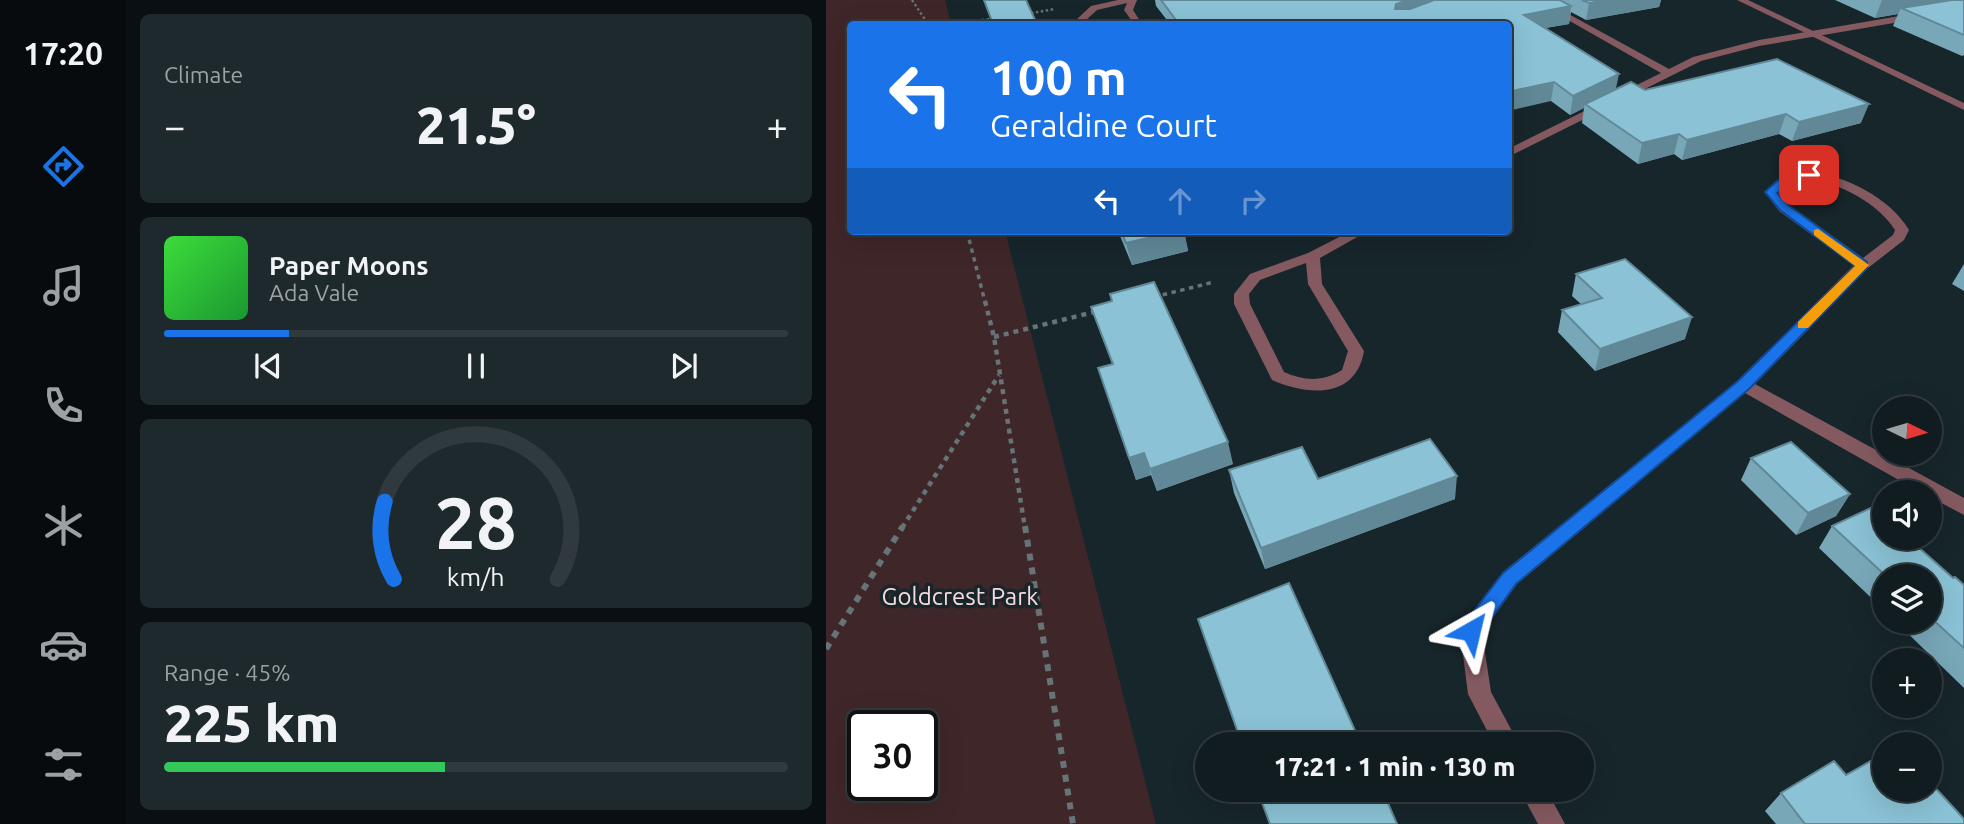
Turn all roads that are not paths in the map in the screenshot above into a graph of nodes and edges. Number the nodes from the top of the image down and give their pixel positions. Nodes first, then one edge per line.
1 (1131, 0) edge
2 (1537, 0) edge
3 (1741, 0) edge
4 (1964, 8) edge
5 (1084, 21) edge
6 (1136, 21) edge
7 (1818, 35) junction
8 (1667, 72) junction
9 (1964, 107) edge
10 (1512, 153) edge
11 (1353, 235) edge
12 (1313, 256) junction
13 (1863, 265) junction
14 (1744, 385) junction
15 (1964, 507) edge
16 (1501, 732) edge
17 (1539, 802) edge
18 (1552, 824) edge

1 - 5 street
1 - 6 street
2 - 8 street
3 - 7 street
4 - 7 street
7 - 8 street
7 - 9 street
8 - 10 street
11 - 12 street
12 - 12 street
13 - 13 street
13 - 14 street
14 - 15 street
14 - 16 street
17 - 18 street

